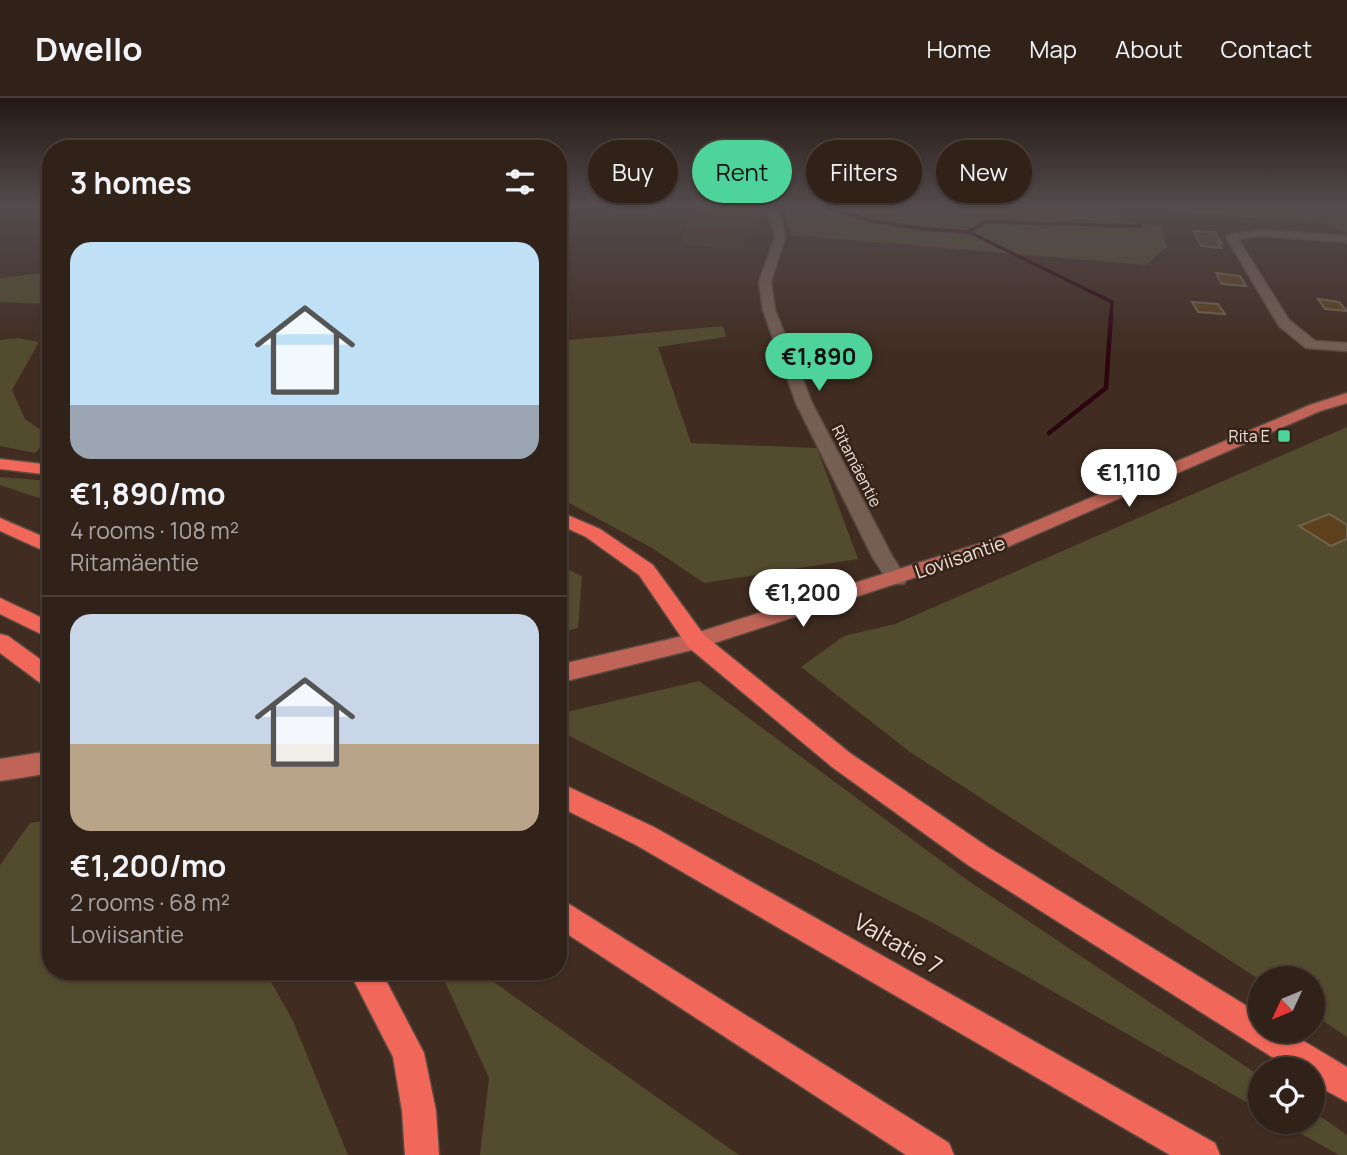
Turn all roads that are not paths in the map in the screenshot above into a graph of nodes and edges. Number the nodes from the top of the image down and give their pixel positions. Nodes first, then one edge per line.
1 (774, 256) edge
2 (1243, 256) edge
3 (1347, 347) edge
4 (1347, 398) edge
5 (0, 464) edge
6 (42, 469) edge
7 (567, 521) edge
8 (0, 524) edge
9 (42, 544) edge
10 (897, 579) junction
11 (0, 605) edge
12 (42, 626) edge
13 (696, 640) junction
14 (0, 642) edge
15 (42, 672) edge
16 (567, 672) edge
17 (42, 763) edge
18 (0, 770) edge
19 (567, 798) edge
20 (567, 917) edge
21 (369, 980) edge
22 (1347, 1086) edge
23 (422, 1155) edge
24 (937, 1155) edge
25 (1203, 1155) edge

1 - 10 street, Ritamäentie
2 - 3 street
4 - 10 main road, Loviisantie
5 - 6 highway
7 - 13 highway
8 - 9 highway
10 - 13 main road, Loviisantie
11 - 12 highway
13 - 16 main road, Loviisantie
13 - 22 highway
14 - 15 highway
17 - 18 main road
19 - 25 highway, Valtatie 7
20 - 24 highway
21 - 23 highway

